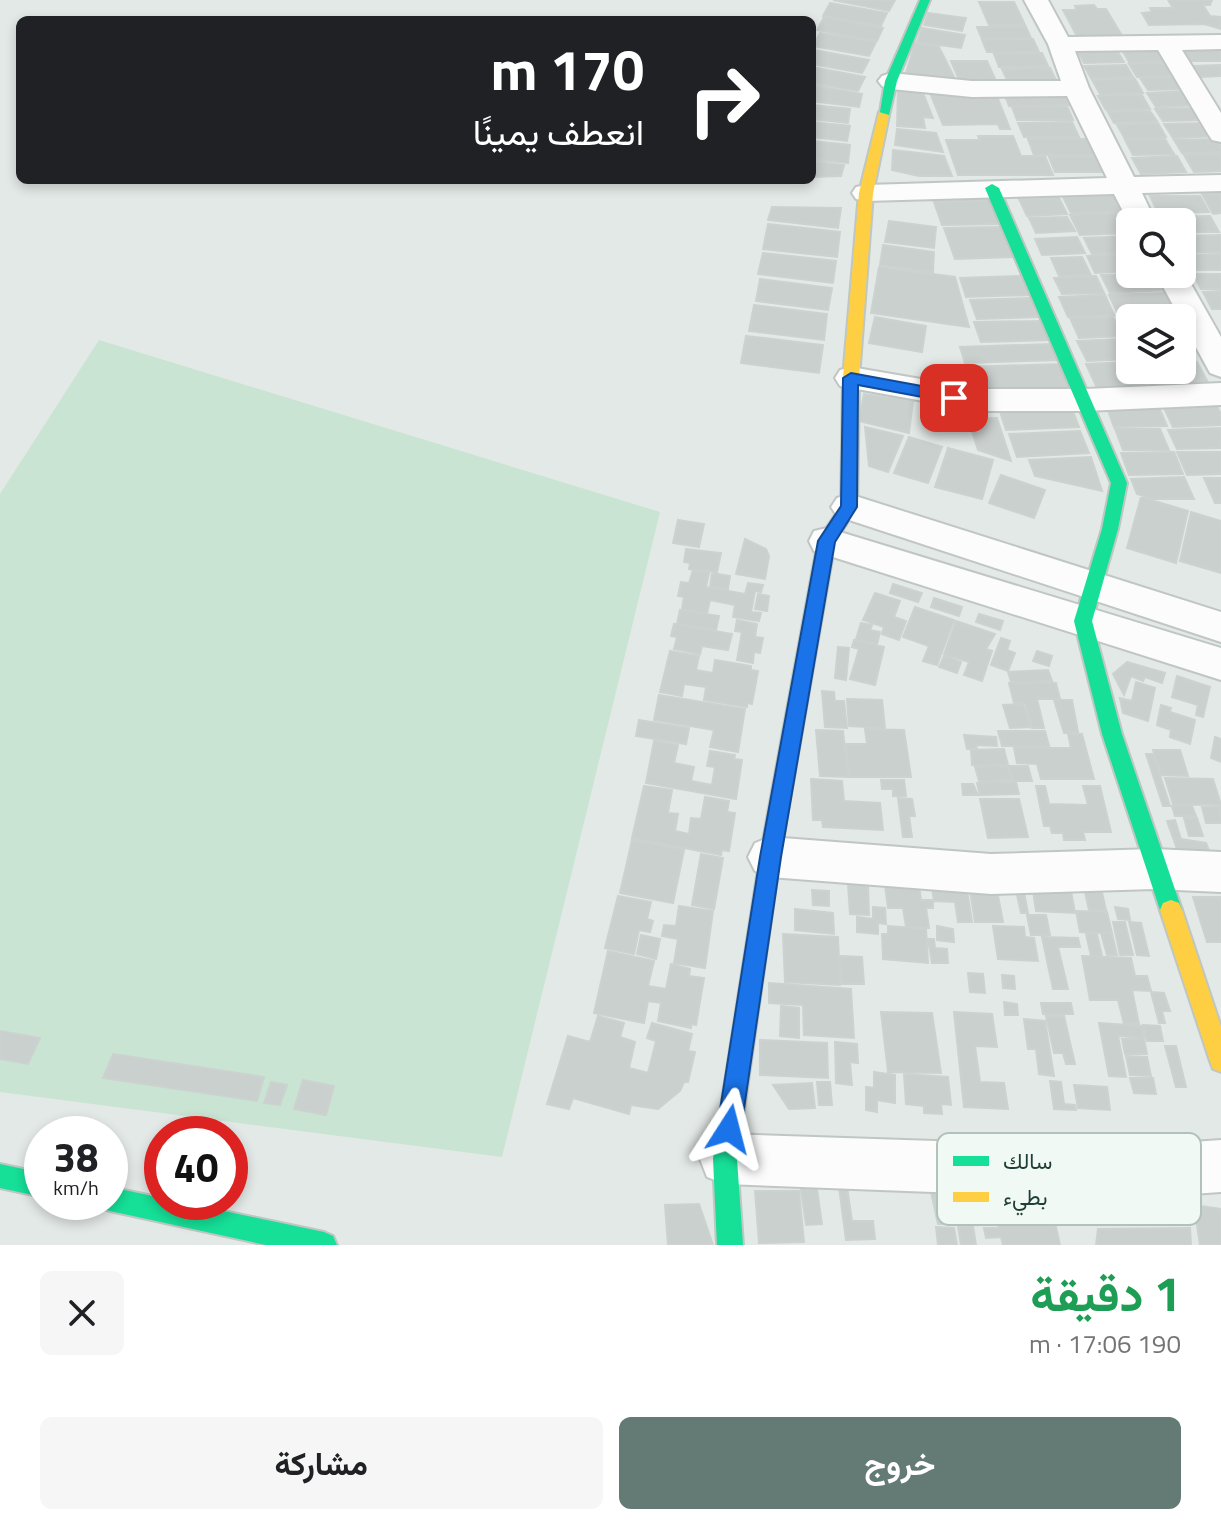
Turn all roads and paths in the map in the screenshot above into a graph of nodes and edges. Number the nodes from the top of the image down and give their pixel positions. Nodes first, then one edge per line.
1 (925, 0) edge
2 (1036, 0) edge
3 (1221, 42) edge
4 (1166, 43) junction
5 (1060, 44) junction
6 (891, 81) junction
7 (1076, 88) junction
8 (1221, 134) edge
9 (1221, 183) edge
10 (1122, 184) junction
11 (992, 188) junction
12 (866, 193) junction
13 (1135, 208) edge
14 (1179, 288) edge
15 (1221, 366) edge
16 (851, 378) junction
17 (1221, 394) edge
18 (1085, 400) junction
19 (849, 507) junction
20 (827, 541) junction
21 (1087, 604) junction
22 (1221, 627) edge
23 (1221, 664) edge
24 (770, 857) junction
25 (1154, 869) junction
26 (1221, 872) edge
27 (1221, 1061) edge
28 (725, 1159) junction
29 (1221, 1166) edge
30 (937, 1167) edge
31 (1201, 1167) edge
32 (0, 1176) edge
33 (24, 1181) edge
34 (128, 1203) edge
35 (324, 1245) edge
36 (730, 1245) edge

1 - 6 street
2 - 5 street
3 - 4 street
4 - 5 street
4 - 8 street
5 - 7 street
6 - 7 street
6 - 12 street
7 - 10 street
9 - 10 street
10 - 11 street
10 - 13 street
11 - 12 street
11 - 18 street
12 - 16 street
14 - 15 street
16 - 18 street
16 - 19 street
17 - 18 street
18 - 21 street
19 - 20 street
19 - 21 street
20 - 21 street
20 - 24 street
21 - 22 street
21 - 23 street
21 - 25 street
24 - 25 street
24 - 28 street
25 - 26 street
25 - 27 street
28 - 30 street
28 - 36 street
29 - 31 street
32 - 33 street
34 - 35 street

